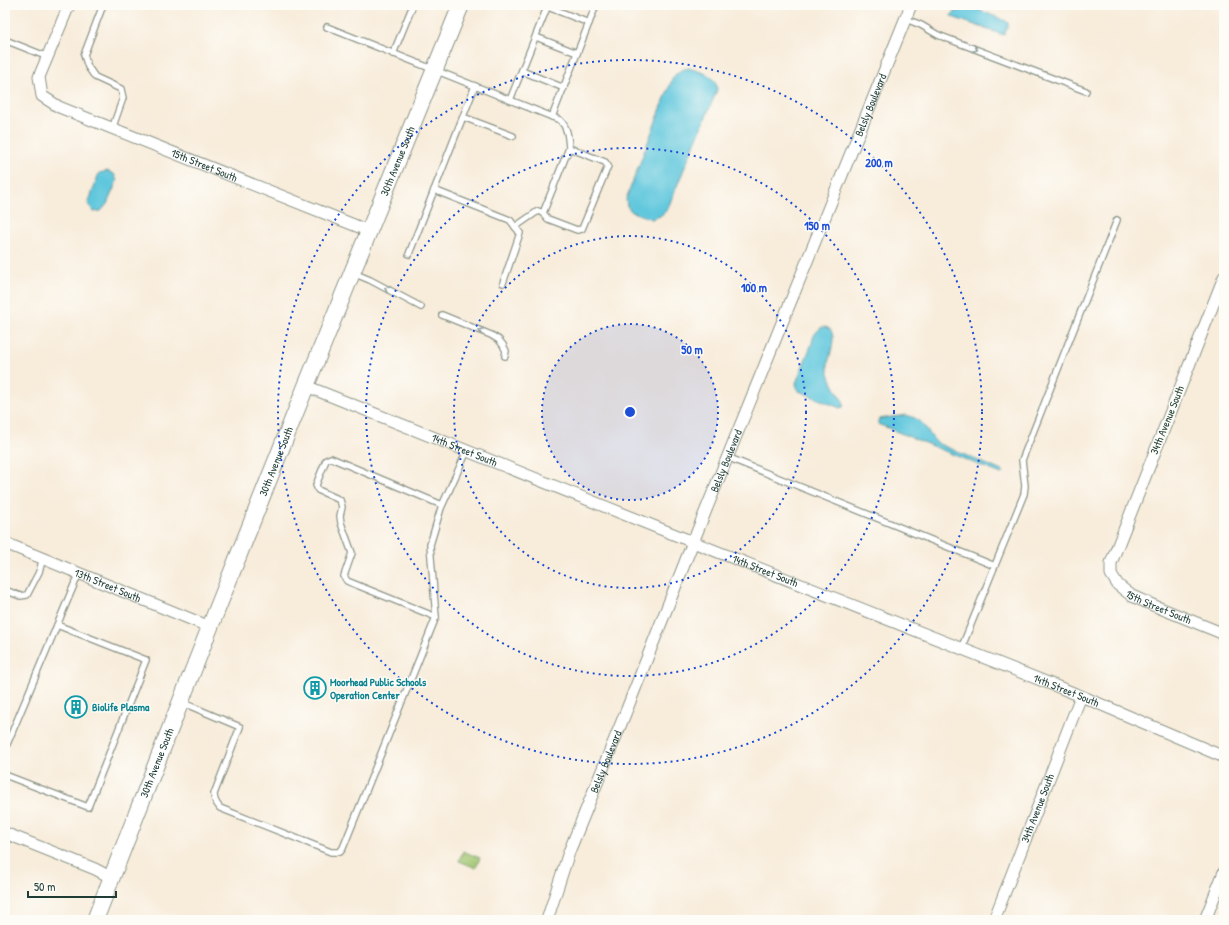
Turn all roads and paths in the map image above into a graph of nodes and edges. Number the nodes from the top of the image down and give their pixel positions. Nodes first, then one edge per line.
1 (69, 5) edge
2 (103, 5) edge
3 (413, 5) edge
4 (461, 5) edge
5 (596, 5) edge
6 (912, 5) edge
7 (548, 6) edge
8 (906, 19) junction
9 (589, 23) junction
10 (327, 27) dead end
11 (536, 37) junction
12 (5, 40) edge
13 (577, 53) junction
14 (394, 54) junction
15 (48, 56) junction
16 (434, 70) junction
17 (522, 71) junction
18 (475, 86) junction
19 (564, 88) junction
20 (1086, 91) dead end
21 (510, 100) junction
22 (463, 117) junction
23 (552, 117) junction
24 (112, 129) junction
25 (513, 136) dead end
26 (569, 148) junction
27 (434, 190) junction
28 (543, 213) junction
29 (1117, 220) dead end
30 (515, 227) junction
31 (369, 231) junction
32 (409, 254) dead end
33 (352, 273) junction
34 (1224, 277) edge
35 (503, 283) dead end
36 (421, 307) dead end
37 (442, 315) dead end
38 (505, 356) dead end
39 (306, 386) junction
40 (467, 451) junction
41 (727, 457) junction
42 (442, 505) junction
43 (693, 542) junction
44 (5, 543) edge
45 (43, 558) junction
46 (1110, 562) joint
47 (995, 566) junction
48 (79, 573) junction
49 (5, 590) edge
50 (436, 617) junction
51 (57, 625) junction
52 (210, 627) junction
53 (1224, 634) edge
54 (961, 649) junction
55 (1081, 696) junction
56 (181, 702) junction
57 (5, 749) edge
58 (1224, 757) edge
59 (5, 774) edge
60 (5, 833) edge
61 (1224, 872) edge
62 (112, 878) junction
63 (95, 920) edge
64 (548, 920) edge
65 (994, 920) edge
66 (1205, 920) edge

1 - 15 street
2 - 24 lane
3 - 14 lane
4 - 16 street, 30th Avenue South
5 - 9 lane
6 - 8 street, Belsly Boulevard
7 - 9 lane
7 - 11 lane
8 -> 20 lane
8 - 41 street, Belsly Boulevard
9 - 13 lane
10 - 14 lane
11 - 13 lane
11 - 17 lane
12 - 15 lane
13 - 19 lane
14 - 16 lane
15 - 24 street, 15th Street South
16 - 18 lane
16 - 31 street, 30th Avenue South
17 - 19 lane
17 - 21 lane
18 - 21 lane
18 - 22 lane
19 - 23 lane
21 - 23 lane
22 - 25 lane
22 - 27 lane
23 - 26 lane
24 - 31 street, 15th Street South
26 - 28 lane
26 - 28 lane
27 - 30 lane
27 - 32 lane
28 - 30 lane
29 - 47 lane
30 - 35 lane
31 - 33 street, 30th Avenue South
36 -> 33 lane
33 - 39 street, 30th Avenue South
34 - 46 street, 34th Avenue South
38 -> 37 lane
39 - 40 street, 14th Street South
39 - 52 street, 30th Avenue South
40 - 42 lane
40 - 43 street, 14th Street South
41 - 43 street, Belsly Boulevard
41 - 47 lane
42 - 50 lane
42 - 50 lane
43 - 54 street, 14th Street South
43 - 64 street, Belsly Boulevard
44 - 45 street, 13th Street South
45 - 48 street, 13th Street South
45 - 49 lane
46 - 53 street, 15th Street South
47 - 54 lane
48 - 51 lane
48 - 52 street, 13th Street South
50 - 56 lane
51 - 57 lane
51 - 59 lane
52 - 56 street, 30th Avenue South
54 - 55 street, 14th Street South
55 - 58 street, 14th Street South
55 - 65 street, 34th Avenue South
56 - 62 street, 30th Avenue South
60 - 62 street
61 - 66 street
62 - 63 street, 30th Avenue South

